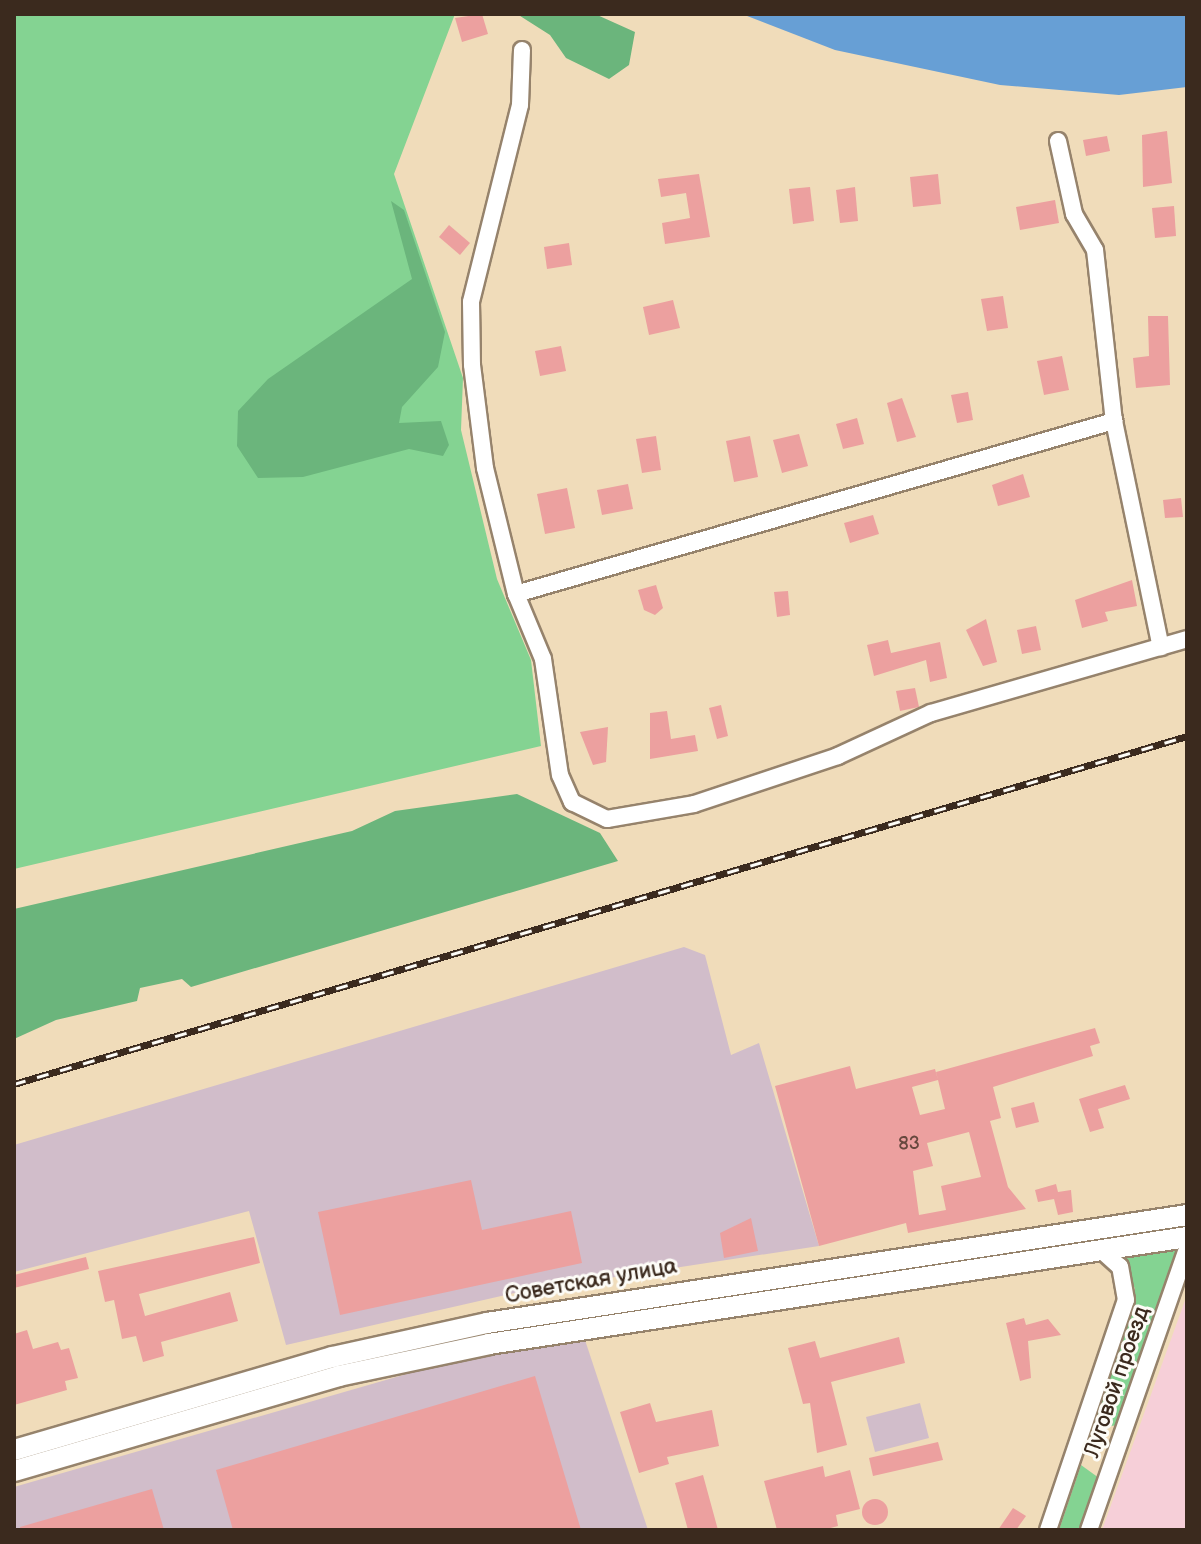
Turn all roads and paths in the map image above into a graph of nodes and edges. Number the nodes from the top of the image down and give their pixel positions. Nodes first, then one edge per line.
1 (522, 50) dead end
2 (1058, 141) dead end
3 (1114, 421) junction
4 (516, 594) junction
5 (1187, 639) edge
6 (1161, 647) junction
7 (1187, 1215) edge
8 (1187, 1237) edge
9 (1187, 1249) edge
10 (1101, 1250) junction
11 (14, 1450) edge
12 (14, 1471) edge
13 (1048, 1530) edge
14 (1089, 1530) edge

1 - 4 street
2 - 3 street
3 - 4 street
3 - 6 street
4 - 6 street
5 - 6 street
7 - 11 main road, Советская улица
8 - 10 main road, Советская улица
9 - 14 street, Луговой проезд
10 - 12 main road, Советская улица
10 - 13 street, Луговой проезд

